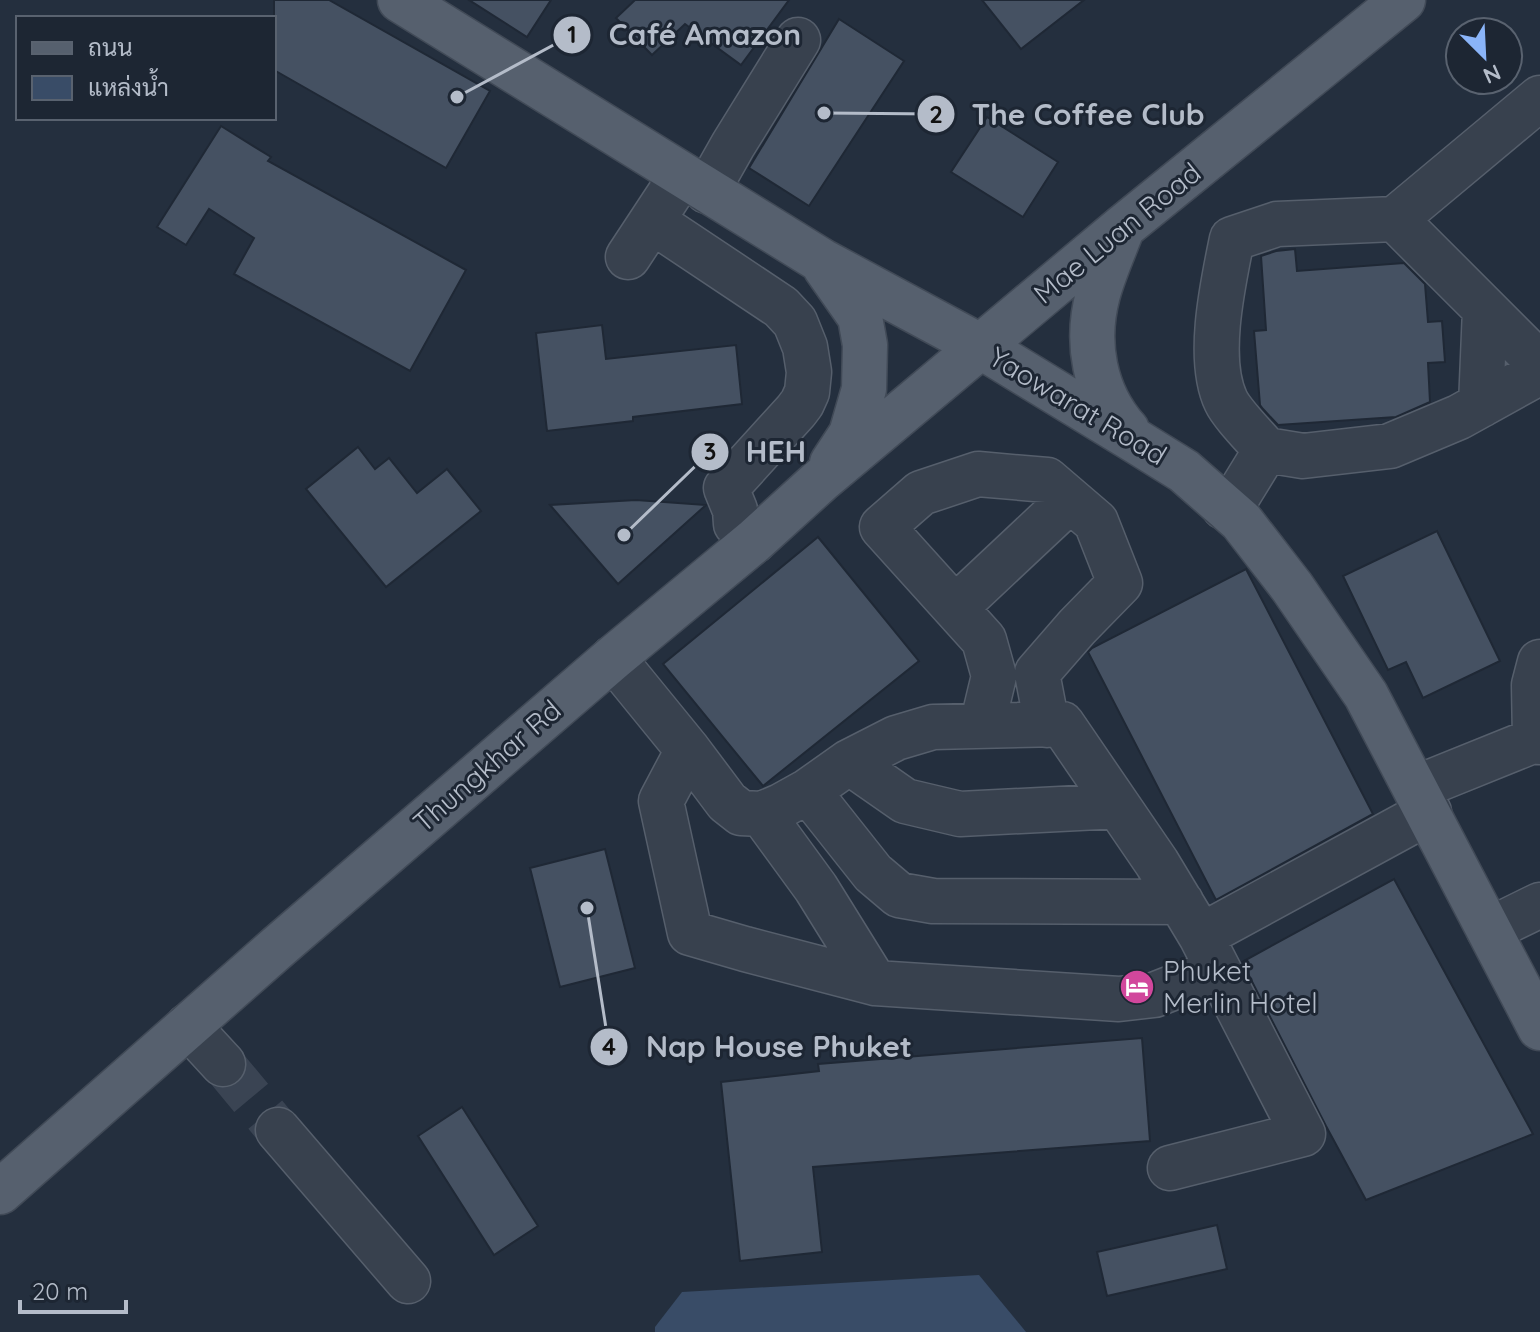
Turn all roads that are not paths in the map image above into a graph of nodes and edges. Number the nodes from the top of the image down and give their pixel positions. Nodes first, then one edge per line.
1 (400, 0) edge
2 (1403, 0) edge
3 (798, 40) dead end
4 (1540, 98) edge
5 (695, 183) junction
6 (1395, 219) junction
7 (652, 221) junction
8 (1123, 227) junction
9 (628, 257) dead end
10 (822, 261) junction
11 (1485, 309) junction
12 (980, 346) junction
13 (1540, 364) edge
14 (1540, 372) edge
15 (1481, 405) junction
16 (1134, 440) junction
17 (1266, 450) junction
18 (820, 481) junction
19 (1070, 500) junction
20 (1224, 507) junction
21 (754, 541) junction
22 (956, 607) junction
23 (613, 658) junction
24 (1540, 662) edge
25 (1047, 725) junction
26 (982, 726) junction
27 (1538, 741) edge
28 (688, 750) junction
29 (849, 762) junction
30 (808, 791) junction
31 (1423, 800) junction
32 (1118, 806) junction
33 (762, 814) junction
34 (1540, 905) edge
35 (1489, 930) junction
36 (1200, 936) junction
37 (875, 983) junction
38 (188, 1026) junction
39 (1540, 1028) edge
40 (223, 1064) tunnel mouth
41 (278, 1130) tunnel mouth
42 (1170, 1168) dead end
43 (0, 1192) edge
44 (408, 1281) dead end

1 - 5 main road, Yaowarat Road
2 - 8 main road, Mae Luan Road
3 - 5 street
4 - 6 street
5 - 7 street
5 - 10 main road, Yaowarat Road
6 - 11 street
6 - 17 street
7 - 9 street
7 - 21 street
8 - 12 main road, Mae Luan Road
8 - 16 main road
10 - 12 main road, Yaowarat Road
10 - 18 main road
11 - 13 street
11 - 15 street
12 - 16 main road, Yaowarat Road
12 - 18 main road, Thungkhar Rd
14 - 15 street
15 - 17 street
16 - 20 main road, Yaowarat Road
17 - 20 street
18 - 21 main road, Thungkhar Rd
19 - 22 street
19 - 22 street
19 - 25 street
20 - 31 main road, Yaowarat Road
21 - 23 main road, Thungkhar Rd
22 - 26 street
23 - 28 street
23 - 38 main road, Thungkhar Rd
24 - 27 street
25 - 26 street
25 - 32 street
26 - 29 street
27 - 31 street
28 - 33 street
28 - 37 street
29 - 30 street
29 - 32 street
30 - 33 street
30 - 36 street
31 - 35 main road, Yaowarat Road
31 - 36 street
32 - 36 street
33 - 37 street
34 - 35 street
35 - 39 main road, Yaowarat Road
36 - 37 street
36 - 42 street
38 - 40 street
38 - 43 main road, Thungkhar Rd
41 - 44 street

